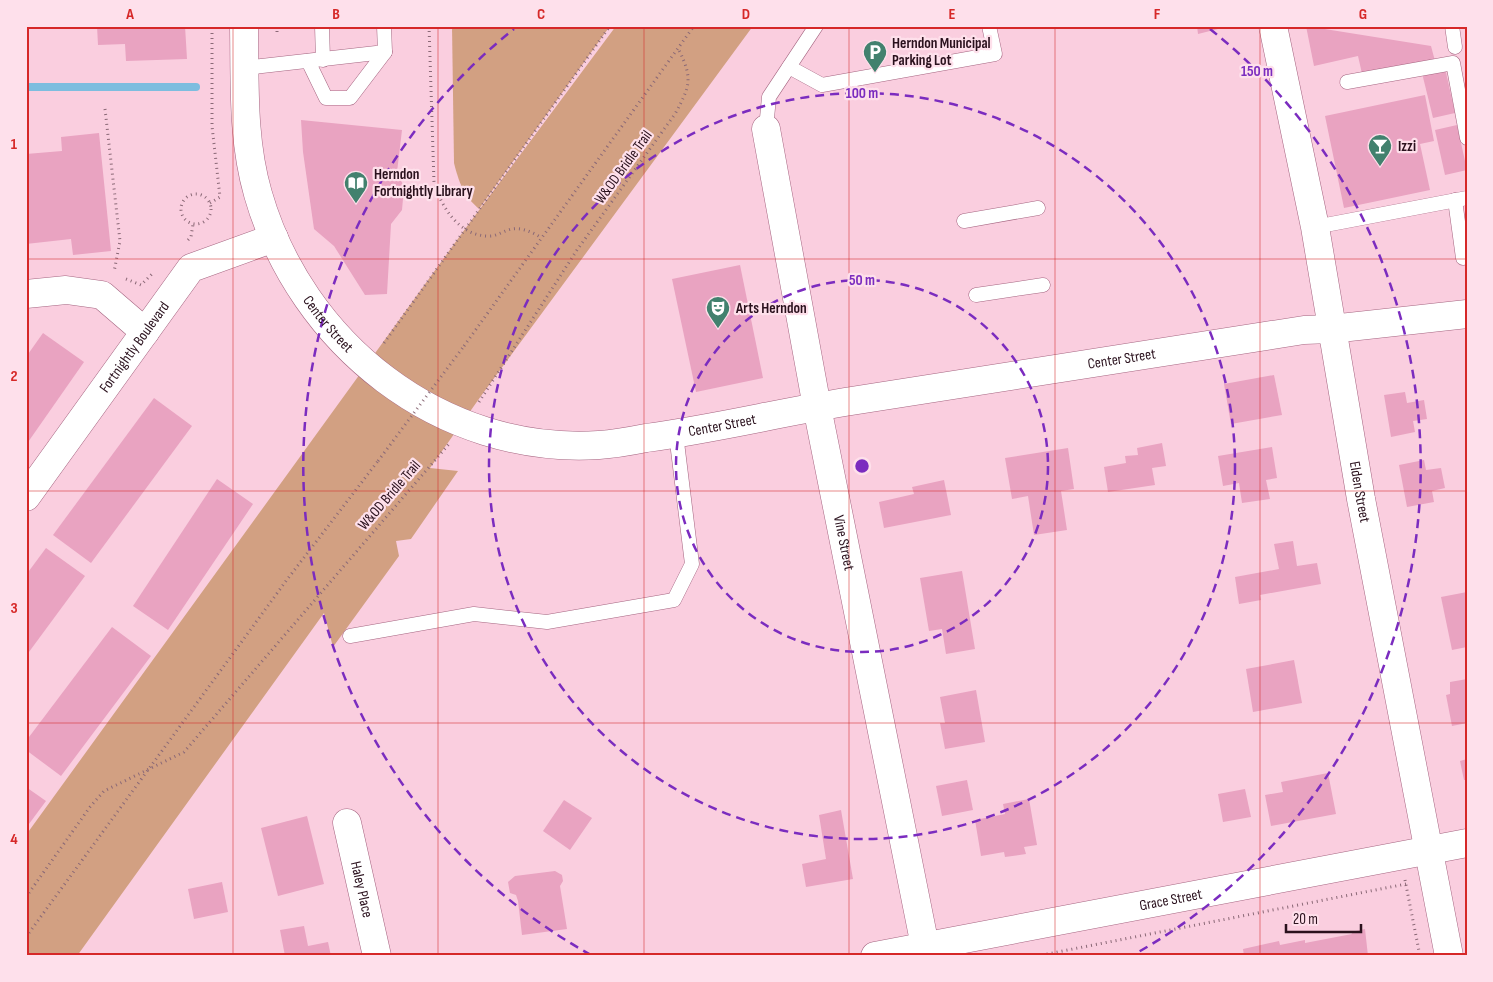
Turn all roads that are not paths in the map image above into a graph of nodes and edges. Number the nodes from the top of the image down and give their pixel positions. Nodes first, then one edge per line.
1 (244, 26) edge
2 (322, 26) edge
3 (384, 26) edge
4 (816, 26) edge
5 (989, 26) edge
6 (1273, 26) edge
7 (1452, 26) edge
8 (1456, 47) dead end
9 (385, 52) junction
10 (323, 60) junction
11 (308, 61) junction
12 (789, 67) junction
13 (244, 68) junction
14 (1347, 82) dead end
15 (766, 129) joint
16 (1467, 138) edge
17 (1461, 199) edge
18 (1038, 208) dead end
19 (964, 221) dead end
20 (1315, 227) junction
21 (274, 238) junction
22 (1467, 257) edge
23 (1043, 285) dead end
24 (26, 294) edge
25 (976, 295) dead end
26 (1467, 314) edge
27 (1331, 329) junction
28 (145, 332) junction
29 (817, 407) junction
30 (676, 434) junction
31 (26, 497) edge
32 (350, 636) dead end
33 (348, 823) dead end
34 (1467, 843) edge
35 (1427, 849) junction
36 (926, 951) edge
37 (376, 956) edge
38 (876, 956) edge
39 (1449, 956) edge

1 - 13 street, Center Street
2 - 10 lane
3 - 9 lane
4 - 12 lane
5 - 12 lane
6 - 20 street, Elden Street
7 - 8 lane
9 - 10 lane
9 - 11 lane
10 - 11 lane
11 - 13 lane
12 - 15 lane
13 - 21 street, Center Street
14 - 16 lane
15 - 29 street, Vine Street
17 - 20 lane
17 - 22 lane
18 - 19 lane
20 - 27 street, Elden Street
21 - 28 street, Fortnightly Boulevard
21 - 30 street, Center Street
23 - 25 lane
24 - 28 street
26 - 27 street, Center Street
27 - 29 street, Center Street
27 - 35 street, Elden Street
28 - 31 street, Fortnightly Boulevard
29 - 30 street, Center Street
29 - 36 street, Vine Street
30 - 32 lane
33 - 37 street, Haley Place
34 - 35 street, Grace Street
35 - 36 street, Grace Street
35 - 39 street, Elden Street
36 - 38 street, Grace Street

